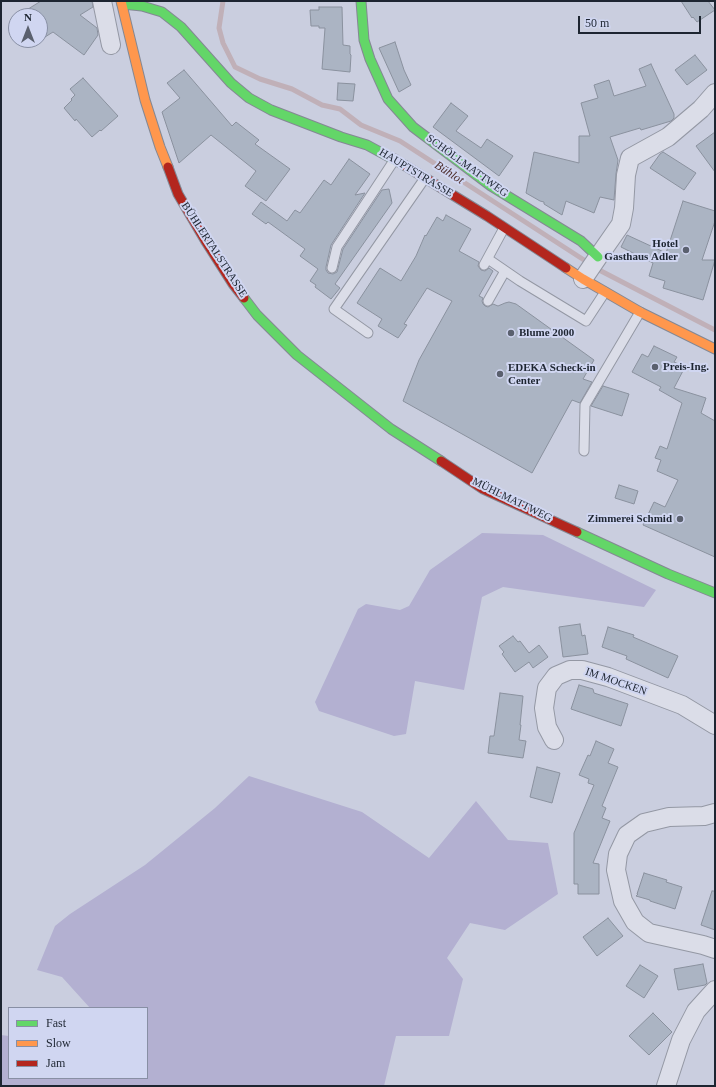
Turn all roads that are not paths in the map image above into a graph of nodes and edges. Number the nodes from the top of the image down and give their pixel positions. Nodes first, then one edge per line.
1 (102, 1) edge
2 (361, 1) edge
3 (122, 3) edge
4 (111, 45) dead end
5 (715, 93) edge
6 (395, 159) junction
7 (425, 177) junction
8 (504, 228) junction
9 (332, 268) dead end
10 (590, 269) junction
11 (505, 271) junction
12 (605, 292) junction
13 (488, 301) dead end
14 (640, 312) junction
15 (368, 333) dead end
16 (289, 347) joint
17 (715, 349) edge
18 (584, 451) dead end
19 (715, 593) edge
20 (715, 725) edge
21 (554, 740) dead end
22 (715, 813) edge
23 (715, 949) edge
24 (715, 990) edge
25 (666, 1086) edge

1 - 4 street
2 - 10 street, SCHÖLLMATTWEG
3 - 6 street, HAUPTSTRASSE
3 - 16 street, BÜHLERTALSTRASSE
5 - 10 street
6 - 7 street, HAUPTSTRASSE
6 - 9 lane
7 - 8 street, HAUPTSTRASSE
7 - 15 lane
8 - 10 street, HAUPTSTRASSE
8 - 11 lane
10 - 12 street, HAUPTSTRASSE
11 - 12 lane
11 - 13 lane
12 - 14 street, HAUPTSTRASSE
14 - 17 street, HAUPTSTRASSE
14 - 18 lane
16 - 19 street, MÜHLMATTWEG
20 - 21 street, IM MOCKEN
22 - 23 street
24 - 25 street

